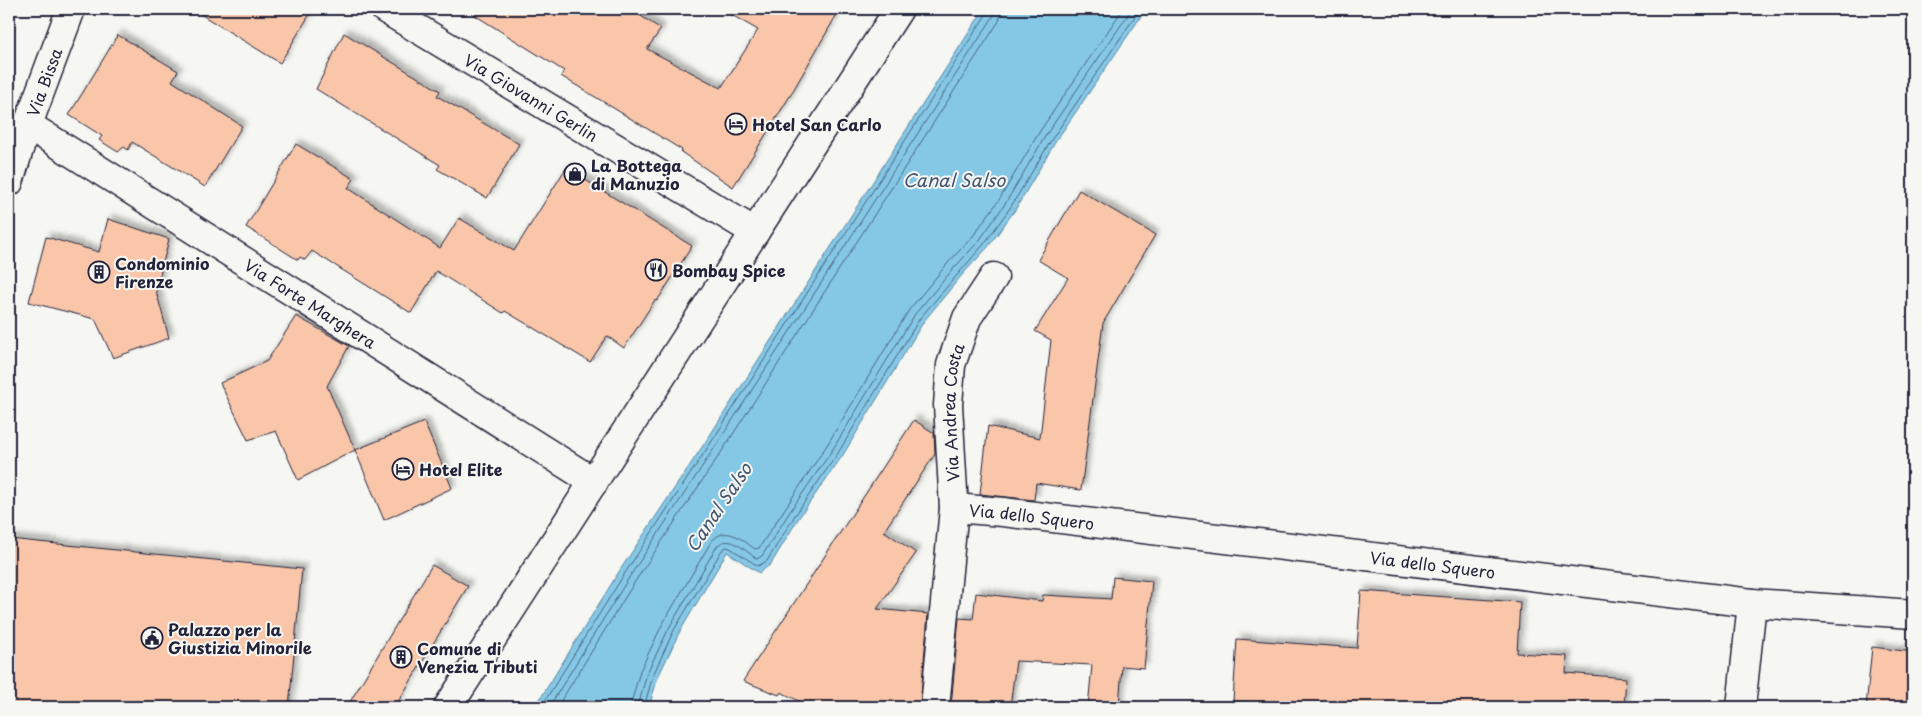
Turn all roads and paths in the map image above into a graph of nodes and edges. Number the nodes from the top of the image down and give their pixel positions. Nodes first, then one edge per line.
1 (71, 9) edge
2 (385, 9) edge
3 (899, 9) edge
4 (28, 125) junction
5 (9, 182) edge
6 (755, 232) junction
7 (994, 277) dead end
8 (594, 482) junction
9 (967, 509) junction
10 (1752, 603) junction
11 (1913, 614) edge
12 (448, 707) edge
13 (935, 707) edge
14 (1741, 707) edge

1 - 4 street, Via Bissa
2 - 6 street, Via Giovanni Gerlin
3 - 6 street
4 - 5 street, Via Bissa
4 - 8 street, Via Forte Marghera
6 - 8 street
7 - 9 street, Via Andrea Costa
8 - 12 street
9 - 10 street, Via dello Squero
9 - 13 street, Via Andrea Costa
10 - 11 street, Via dello Squero
10 - 14 street

